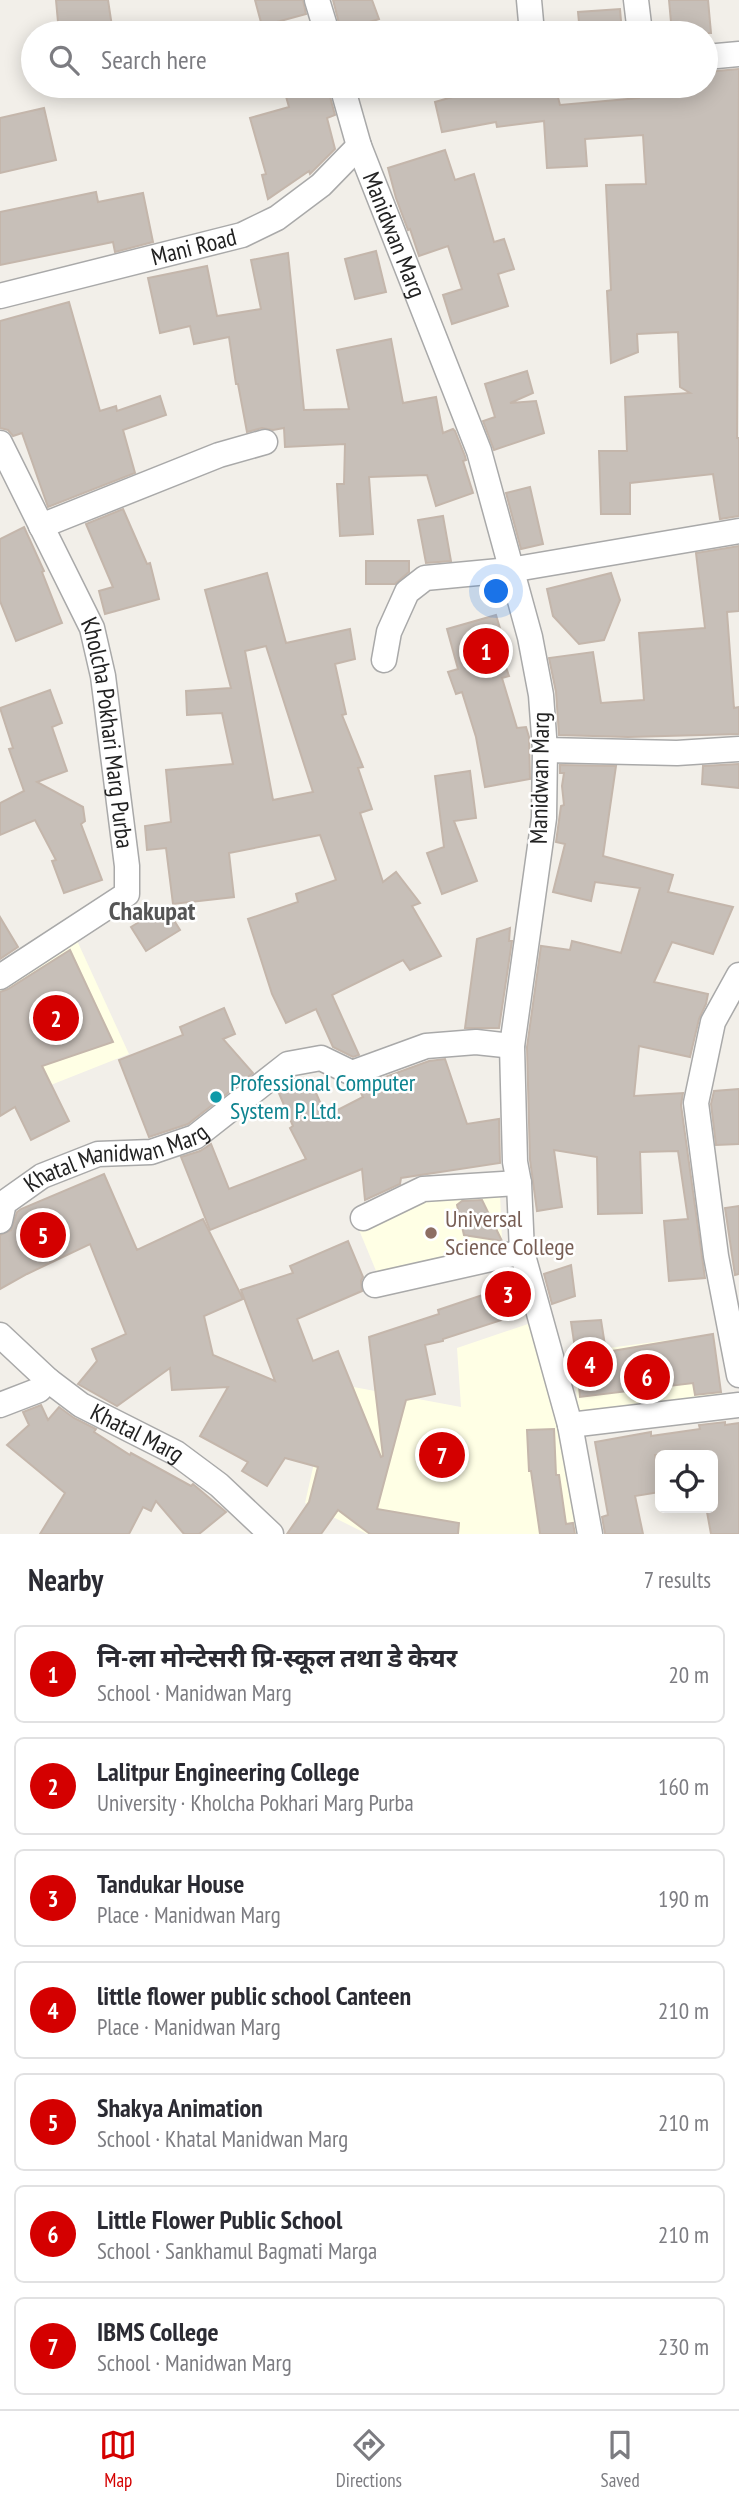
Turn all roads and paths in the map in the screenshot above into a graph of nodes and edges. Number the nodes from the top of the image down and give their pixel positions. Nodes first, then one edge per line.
1 (317, 0) edge
2 (529, 0) edge
3 (636, 0) edge
4 (323, 21) edge
5 (531, 21) edge
6 (639, 21) edge
7 (739, 54) edge
8 (718, 56) edge
9 (345, 98) edge
10 (359, 146) junction
11 (0, 296) edge
12 (265, 442) dead end
13 (0, 443) edge
14 (41, 527) junction
15 (739, 531) edge
16 (510, 570) junction
17 (384, 660) dead end
18 (739, 749) edge
19 (545, 750) junction
20 (739, 975) edge
21 (0, 977) edge
22 (512, 1046) junction
23 (519, 1183) junction
24 (363, 1219) dead end
25 (0, 1221) edge
26 (522, 1252) junction
27 (375, 1285) dead end
28 (0, 1335) edge
29 (739, 1375) edge
30 (48, 1380) junction
31 (0, 1405) edge
32 (739, 1405) edge
33 (570, 1425) junction
34 (271, 1534) edge
35 (590, 1534) edge

1 - 4 street
2 - 5 street
3 - 6 street
7 - 8 street
9 - 10 street, Manidwan Marg
10 - 11 street, Mani Road
10 - 16 street, Manidwan Marg
12 - 14 street
13 - 14 street, Kholcha Pokhari Marg Purba
14 - 21 street, Kholcha Pokhari Marg Purba
15 - 16 street
16 - 17 street
16 - 19 street, Manidwan Marg
18 - 19 street
19 - 22 street, Manidwan Marg
20 - 29 street
22 - 23 street, Manidwan Marg
22 - 25 street, Khatal Manidwan Marg
23 - 24 street
23 - 26 street, Manidwan Marg
26 - 27 street
26 - 33 street, Manidwan Marg
28 - 30 street, Khatal Marg
30 - 31 street
30 - 34 street, Khatal Marg
32 - 33 street
33 - 35 street, Manidwan Marg

